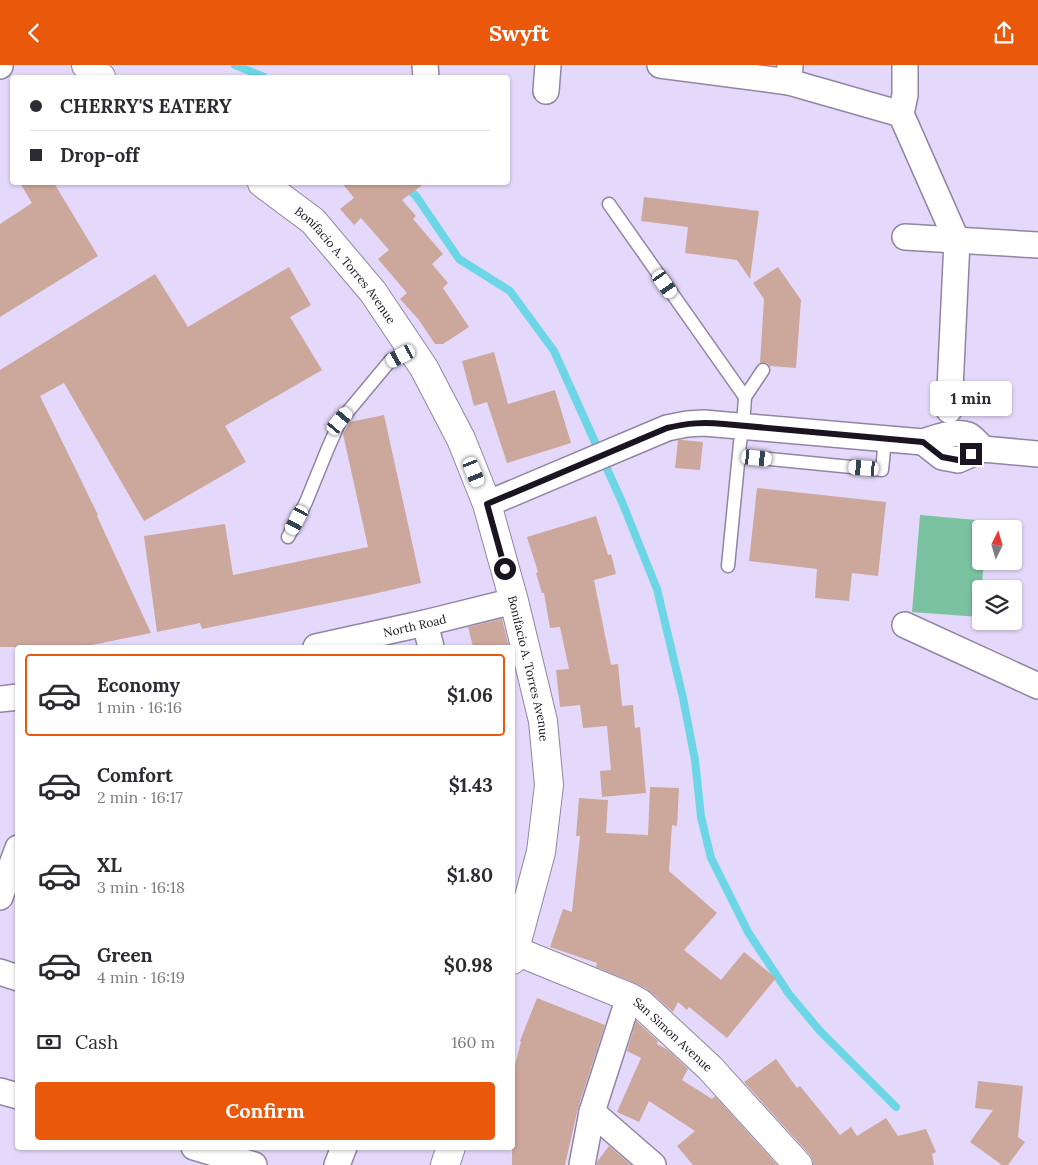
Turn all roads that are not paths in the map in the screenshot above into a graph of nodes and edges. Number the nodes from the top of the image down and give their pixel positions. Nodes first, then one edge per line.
1 (86, 65) edge
2 (548, 65) edge
3 (659, 65) edge
4 (904, 65) edge
5 (789, 73) edge
6 (98, 75) edge
7 (546, 91) dead end
8 (901, 114) junction
9 (265, 185) edge
10 (608, 204) dead end
11 (905, 237) dead end
12 (957, 241) junction
13 (1038, 245) edge
14 (412, 350) junction
15 (763, 370) dead end
16 (745, 397) junction
17 (949, 410) dead end
18 (743, 426) junction
19 (885, 439) junction
20 (1038, 454) edge
21 (739, 456) junction
22 (487, 504) junction
23 (288, 537) dead end
24 (728, 566) dead end
25 (514, 601) junction
26 (425, 623) junction
27 (905, 625) dead end
28 (328, 645) edge
29 (430, 645) edge
30 (1037, 679) edge
31 (15, 697) edge
32 (0, 699) edge
33 (15, 855) edge
34 (0, 897) edge
35 (515, 951) edge
36 (515, 955) edge
37 (0, 972) edge
38 (15, 977) edge
39 (629, 997) junction
40 (0, 1091) edge
41 (15, 1095) edge
42 (592, 1112) junction
43 (204, 1150) edge
44 (343, 1150) edge
45 (450, 1150) edge
46 (254, 1165) edge
47 (337, 1165) edge
48 (445, 1165) edge
49 (582, 1165) edge
50 (653, 1165) edge
51 (798, 1165) edge

1 - 6 street
2 - 7 street
3 - 5 street
4 - 8 street
5 - 8 street
8 - 12 street
9 - 14 street, Bonifacio A. Torres Avenue
10 - 16 lane
11 - 12 street
12 - 13 street
12 - 17 street
14 - 22 street, Bonifacio A. Torres Avenue
14 - 23 lane
15 - 16 lane
16 - 18 lane
18 - 19 street
18 - 21 lane
18 - 22 street
19 - 20 street
19 - 21 lane
21 - 24 lane
22 - 25 street, Bonifacio A. Torres Avenue
25 - 26 street, North Road
25 - 35 street, Bonifacio A. Torres Avenue
26 - 28 street, North Road
26 - 29 street
27 - 30 street
31 - 32 street
33 - 34 street
36 - 39 street, San Simon Avenue
37 - 38 street
39 - 42 street
39 - 51 street, San Simon Avenue
40 - 41 street
42 - 49 street
42 - 50 street
43 - 46 street
44 - 47 street
45 - 48 street

